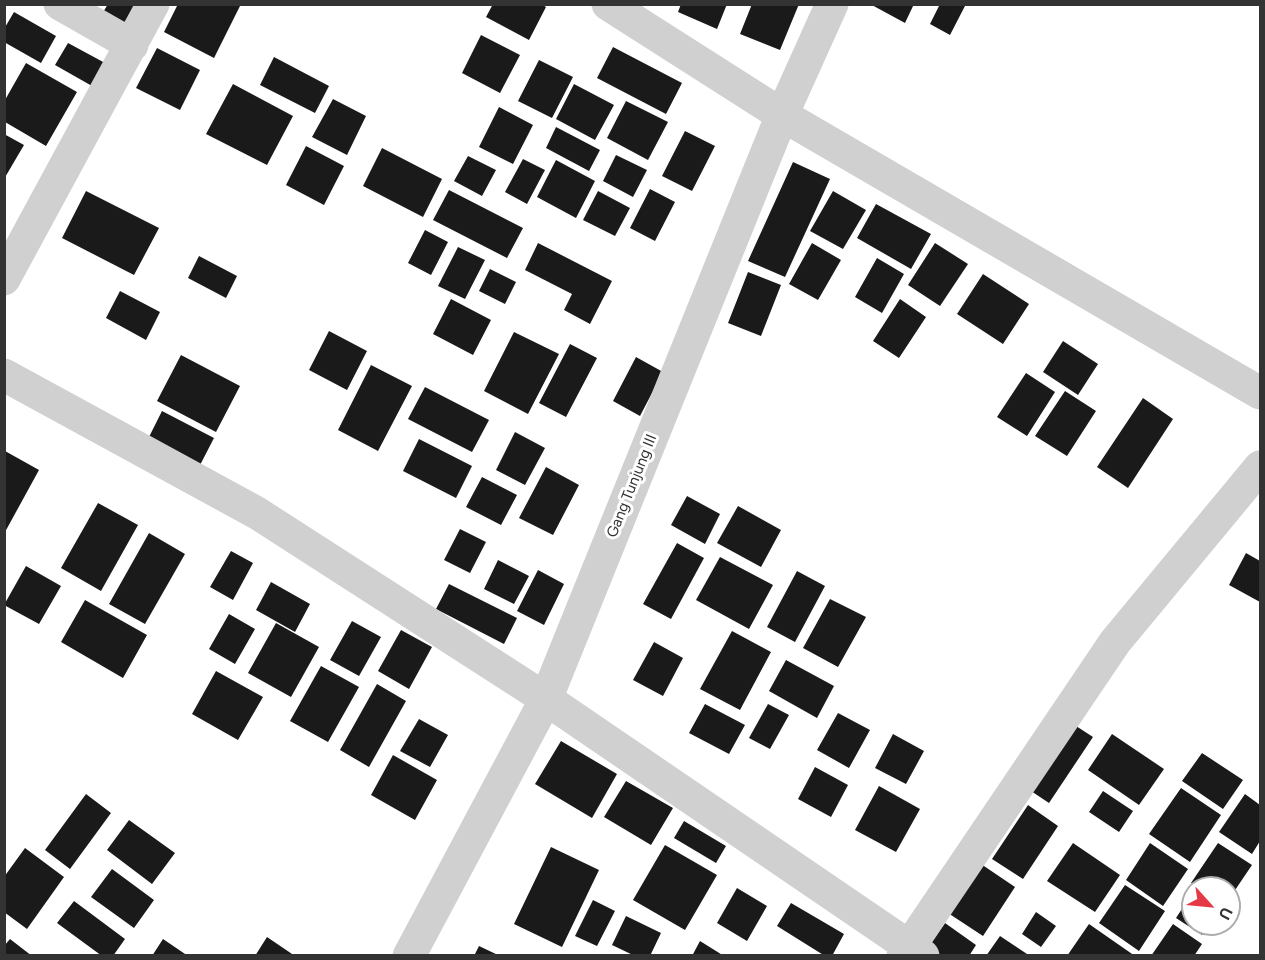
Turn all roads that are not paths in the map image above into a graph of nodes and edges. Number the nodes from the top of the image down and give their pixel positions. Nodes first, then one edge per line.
1 (60, 4) edge
2 (153, 4) edge
3 (608, 4) edge
4 (832, 4) edge
5 (132, 45) junction
6 (782, 115) junction
7 (4, 279) edge
8 (4, 375) edge
9 (1260, 393) edge
10 (1260, 467) edge
11 (546, 699) junction
12 (912, 952) edge
13 (409, 956) edge

1 - 5 street
2 - 5 street
3 - 6 street
4 - 6 street, Gang Tunjung III
5 - 7 street
6 - 9 street
6 - 11 street, Gang Tunjung III
8 - 11 street
10 - 12 street
11 - 12 street
11 - 13 street, Gang Tunjung III

